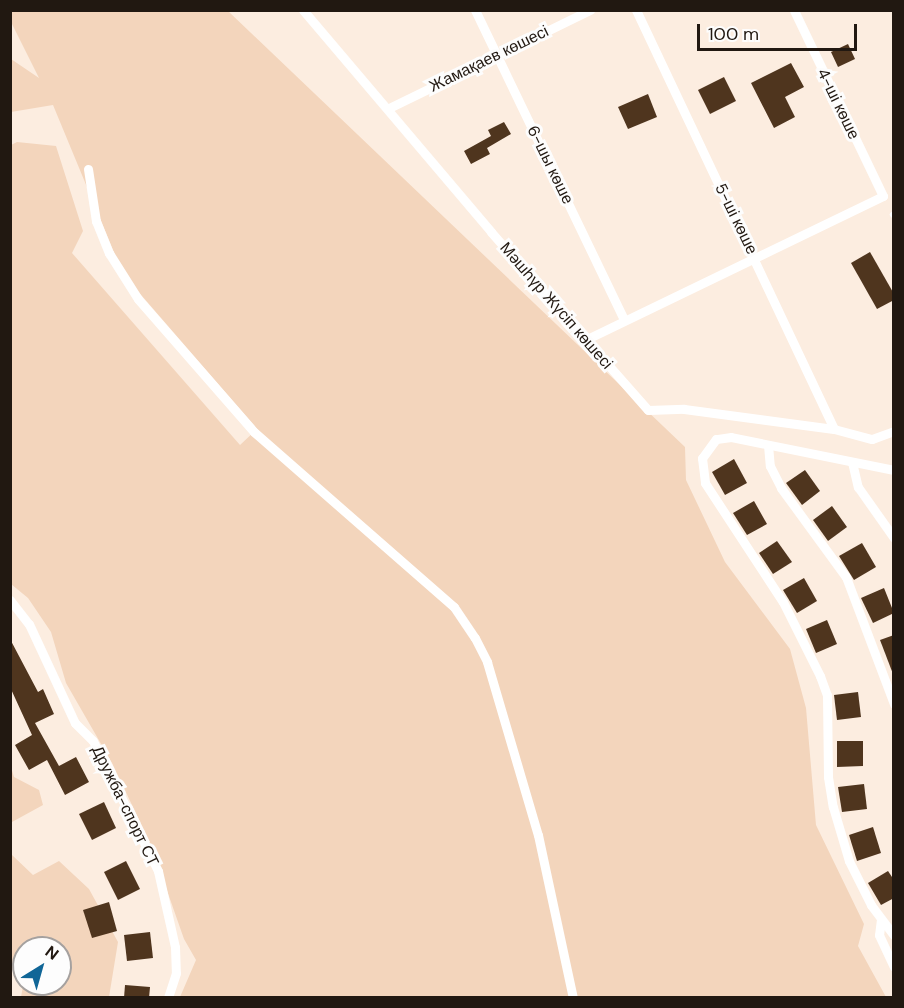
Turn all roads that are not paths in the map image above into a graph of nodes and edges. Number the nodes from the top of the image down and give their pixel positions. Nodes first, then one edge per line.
1 (303, 10) edge
2 (475, 10) edge
3 (590, 10) edge
4 (636, 10) edge
5 (794, 10) edge
6 (496, 55) junction
7 (389, 108) junction
8 (88, 169) dead end
9 (755, 258) junction
10 (624, 320) junction
11 (585, 340) junction
12 (834, 429) junction
13 (894, 431) edge
14 (768, 445) junction
15 (852, 462) junction
16 (894, 470) edge
17 (894, 538) edge
18 (10, 600) edge
19 (894, 704) edge
20 (881, 919) junction
21 (894, 935) edge
22 (894, 967) edge
23 (168, 998) edge
24 (573, 998) edge

1 - 7 street, Мәшhүр Жүсіп көшесі
2 - 6 street, 6-шы көше
3 - 6 street, Жамақаев көшесі
4 - 9 street, 5-ші көше
5 - 9 street, 4-ші көше
6 - 7 street, Жамақаев көшесі
6 - 10 street, 6-шы көше
7 - 11 street, Мәшhүр Жүсіп көшесі
8 - 24 street
9 - 10 street
9 - 12 street, 5-ші көше
10 - 11 street
11 - 12 street, Мәшhүр Жүсіп көшесі
12 - 13 street, Мәшhүр Жүсіп көшесі
14 - 15 street
14 - 19 street
14 - 20 street
15 - 16 street
15 - 17 street
18 - 23 street, Дружба-спорт СТ
20 - 21 street
20 - 22 street

